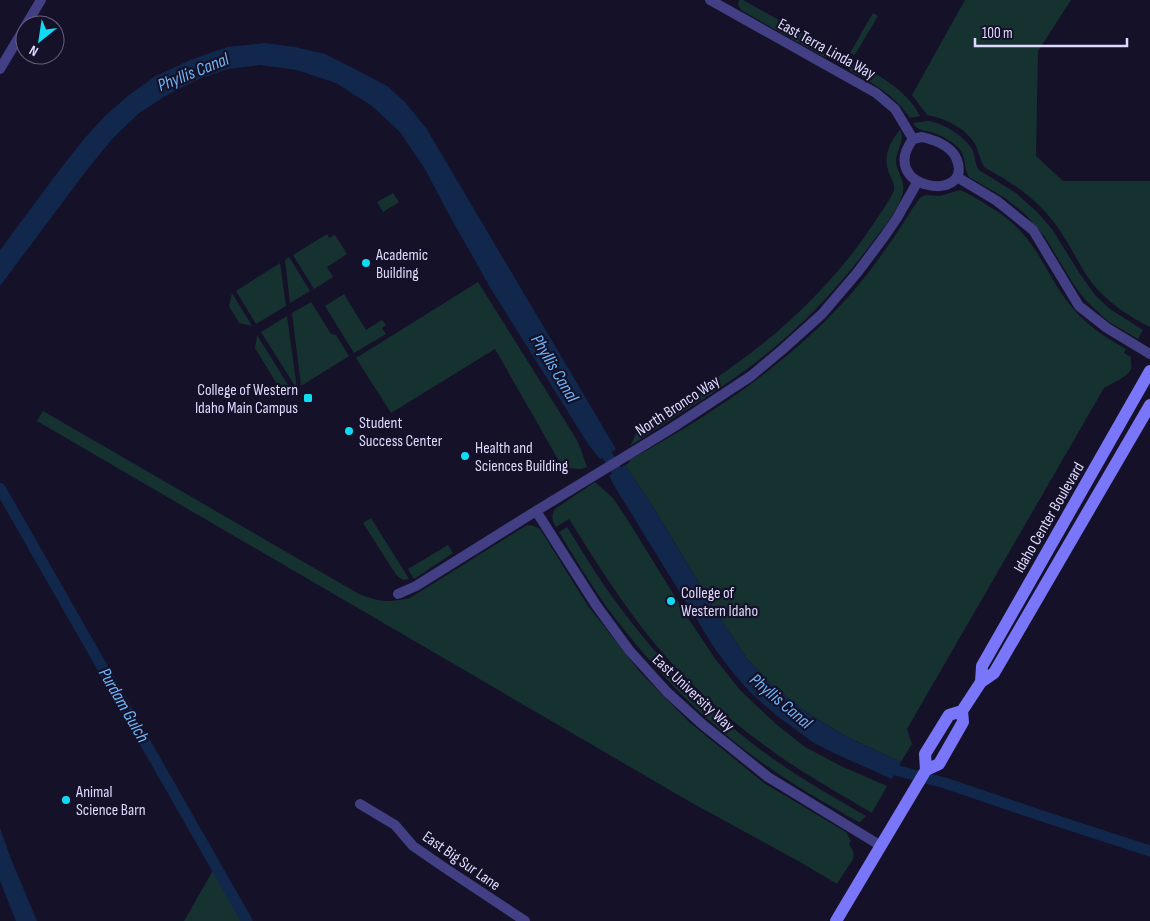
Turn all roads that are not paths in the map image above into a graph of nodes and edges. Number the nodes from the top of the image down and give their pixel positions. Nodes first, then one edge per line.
1 (41, 0) edge
2 (710, 0) edge
3 (32, 15) edge
4 (15, 44) edge
5 (0, 69) edge
6 (913, 139) junction
7 (957, 177) junction
8 (918, 181) junction
9 (1150, 354) edge
10 (1150, 371) edge
11 (1150, 405) edge
12 (536, 510) junction
13 (398, 594) dead end
14 (981, 682) junction
15 (360, 804) dead end
16 (880, 846) junction
17 (525, 921) edge
18 (836, 921) edge

1 - 3 street
2 - 6 street, East Terra Linda Way
4 - 5 street
6 - 7 street
6 - 8 street
7 - 8 street
7 - 9 street
8 - 12 street, North Bronco Way
10 - 14 main road, Idaho Center Boulevard
11 - 14 main road, Idaho Center Boulevard
12 - 13 street, North Bronco Way
12 - 16 street, East University Way
14 - 16 main road, Idaho Center Boulevard
15 - 17 street, East Big Sur Lane
16 - 18 main road, Idaho Center Boulevard

